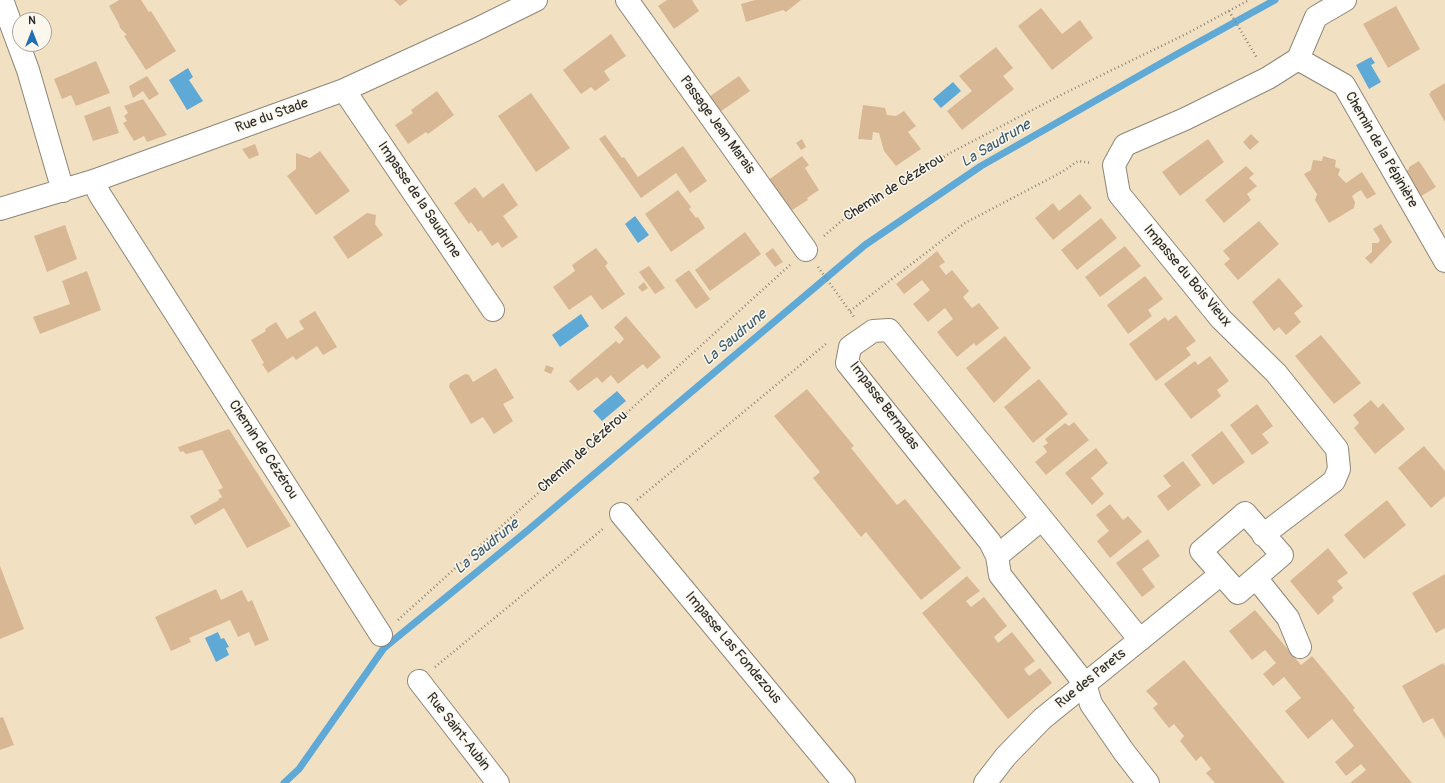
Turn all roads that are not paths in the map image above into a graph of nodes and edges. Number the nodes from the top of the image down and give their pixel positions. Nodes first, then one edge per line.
1 (2, 0) edge
2 (536, 0) edge
3 (627, 0) edge
4 (1345, 0) edge
5 (1298, 59) junction
6 (344, 90) junction
7 (93, 181) junction
8 (63, 191) junction
9 (0, 209) edge
10 (806, 250) road end
11 (1445, 261) edge
12 (493, 310) dead end
13 (621, 514) dead end
14 (1042, 519) junction
15 (1263, 534) junction
16 (997, 556) junction
17 (1256, 578) junction
18 (1214, 580) junction
19 (381, 635) road end
20 (1140, 640) junction
21 (1300, 647) dead end
22 (419, 681) dead end
23 (1085, 684) junction
24 (498, 783) edge
25 (844, 783) edge
26 (985, 783) edge
27 (1148, 783) edge

1 - 8 street
2 - 6 street, Rue du Stade
3 - 10 street, Passage Jean Marais
4 - 5 street
5 - 11 street, Chemin de la Pépinière
5 - 15 street, Impasse du Bois Vieux
6 - 7 street, Rue du Stade
6 - 12 street, Impasse de la Saudrune
7 - 8 street, Rue du Stade
7 - 19 street, Chemin de Cézérou
8 - 9 street, Rue du Stade
13 - 25 street, Impasse Las Fondezous
14 - 16 street
14 - 16 street, Impasse Bernadas
14 - 20 street, Impasse Bernadas
15 - 17 street
15 - 18 street
16 - 23 street, Impasse Bernadas
17 - 18 street
17 - 21 street
18 - 20 street, Rue des Parets
20 - 23 street, Rue des Parets
22 - 24 street, Rue Saint-Aubin
23 - 26 street, Rue des Parets
23 - 27 street

